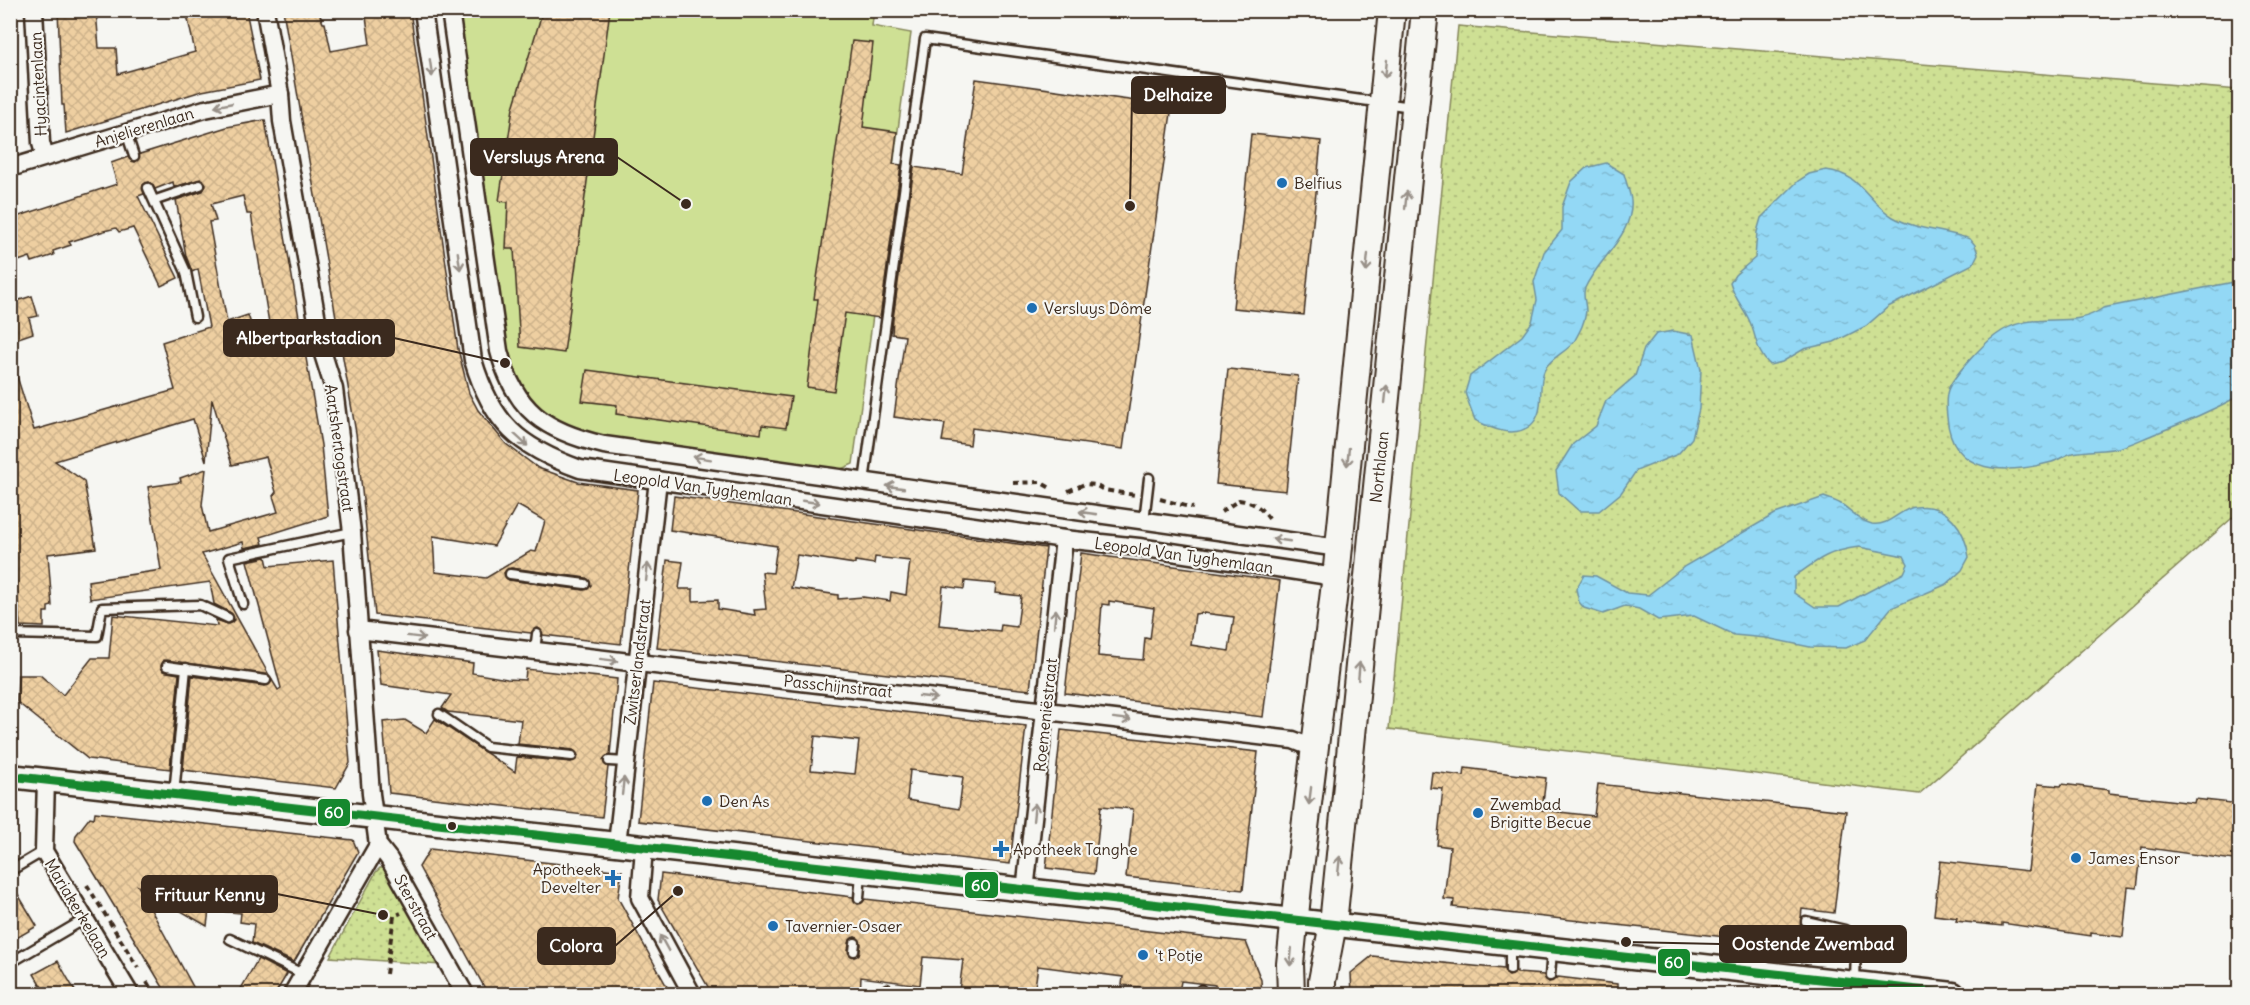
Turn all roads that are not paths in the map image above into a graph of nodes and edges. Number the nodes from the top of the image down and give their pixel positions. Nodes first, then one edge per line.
1 (34, 10) edge
2 (265, 10) edge
3 (423, 10) edge
4 (450, 10) edge
5 (1392, 10) edge
6 (1425, 10) edge
7 (280, 94) junction
8 (1382, 104) junction
9 (1416, 107) junction
10 (126, 132) junction
11 (134, 156) dead end
12 (45, 157) junction
13 (10, 168) edge
14 (200, 185) dead end
15 (148, 188) dead end
16 (156, 200) junction
17 (195, 317) dead end
18 (1149, 478) dead end
19 (658, 480) junction
20 (864, 482) junction
21 (1144, 521) junction
22 (352, 532) junction
23 (1064, 539) junction
24 (1339, 548) junction
25 (510, 574) dead end
26 (545, 578) junction
27 (1334, 580) junction
28 (585, 584) dead end
29 (544, 588) dead end
30 (243, 604) dead end
31 (228, 618) dead end
32 (358, 630) junction
33 (10, 634) edge
34 (537, 634) dead end
35 (535, 651) junction
36 (637, 664) junction
37 (167, 666) dead end
38 (186, 668) junction
39 (266, 680) dead end
40 (1045, 710) junction
41 (439, 714) dead end
42 (1316, 749) junction
43 (572, 756) dead end
44 (10, 776) edge
45 (46, 780) junction
46 (174, 794) junction
47 (376, 817) junction
48 (616, 844) junction
49 (378, 845) junction
50 (644, 848) junction
51 (44, 851) junction
52 (10, 871) edge
53 (861, 872) junction
54 (1026, 891) junction
55 (859, 898) dead end
56 (85, 919) junction
57 (1295, 920) junction
58 (1806, 921) dead end
59 (1334, 924) junction
60 (230, 939) dead end
61 (1510, 946) junction
62 (1552, 950) junction
63 (10, 963) edge
64 (1510, 970) dead end
65 (303, 974) junction
66 (1550, 976) dead end
67 (1855, 984) junction
68 (1810, 987) edge
69 (130, 994) edge
70 (292, 994) edge
71 (465, 994) edge
72 (692, 994) edge
73 (1291, 994) edge
74 (1322, 994) edge
75 (1953, 994) edge

1 - 12 street, Hyacintenlaan
2 - 7 street, Aartshertogstraat
3 -> 19 street, Leopold Van Tyghemlaan
20 -> 4 street, Leopold Van Tyghemlaan
5 -> 8 main road, Northlaan
6 - 9 main road, Northlaan
7 -> 10 street, Anjelierenlaan
7 - 22 street, Aartshertogstraat
8 - 9 lane
8 - 20 lane
8 -> 24 main road, Northlaan
59 -> 9 main road, Northlaan
10 - 11 lane
10 - 12 street, Anjelierenlaan
12 - 13 street, Anjelierenlaan
14 - 16 lane
15 - 16 lane
16 - 17 lane
18 - 21 lane
19 -> 23 street, Leopold Van Tyghemlaan
36 -> 19 street, Zwitserlandstraat
21 -> 20 street, Leopold Van Tyghemlaan
24 -> 21 street, Leopold Van Tyghemlaan
22 - 30 lane
22 - 32 street, Aartshertogstraat
23 - 27 street, Leopold Van Tyghemlaan
40 -> 23 street, Roemeniëstraat
24 - 27 main road, Northlaan
25 - 26 lane
26 - 28 lane
26 - 29 lane
27 - 42 main road, Northlaan
31 - 33 lane
32 -> 35 street, Passchijnstraat
32 - 47 street, Aartshertogstraat
34 - 35 lane
35 -> 36 street, Passchijnstraat
36 -> 40 street, Passchijnstraat
48 -> 36 street, Zwitserlandstraat
37 - 38 lane
38 - 39 lane
38 - 46 lane
40 -> 42 street, Passchijnstraat
54 -> 40 street, Roemeniëstraat
41 - 43 lane
42 -> 57 main road, Northlaan
44 - 45 main road
45 - 46 main road
45 - 51 street, Mariakerkelaan
46 - 47 main road
47 - 48 main road
47 - 49 street
48 - 50 main road
49 - 65 street
49 - 71 street, Sterstraat
50 - 53 main road
72 -> 50 street
51 - 52 lane
51 - 56 street, Mariakerkelaan
53 - 54 main road
53 - 55 lane
54 - 57 main road
56 - 63 lane
56 - 69 street, Mariakerkelaan
57 - 59 main road
57 -> 73 main road, Northlaan
58 - 67 lane
59 - 61 main road
59 - 74 main road, Northlaan
60 - 65 lane
61 - 62 main road
61 - 64 lane
62 - 66 lane
62 - 68 main road
65 - 70 street
67 - 68 main road
67 - 75 main road

